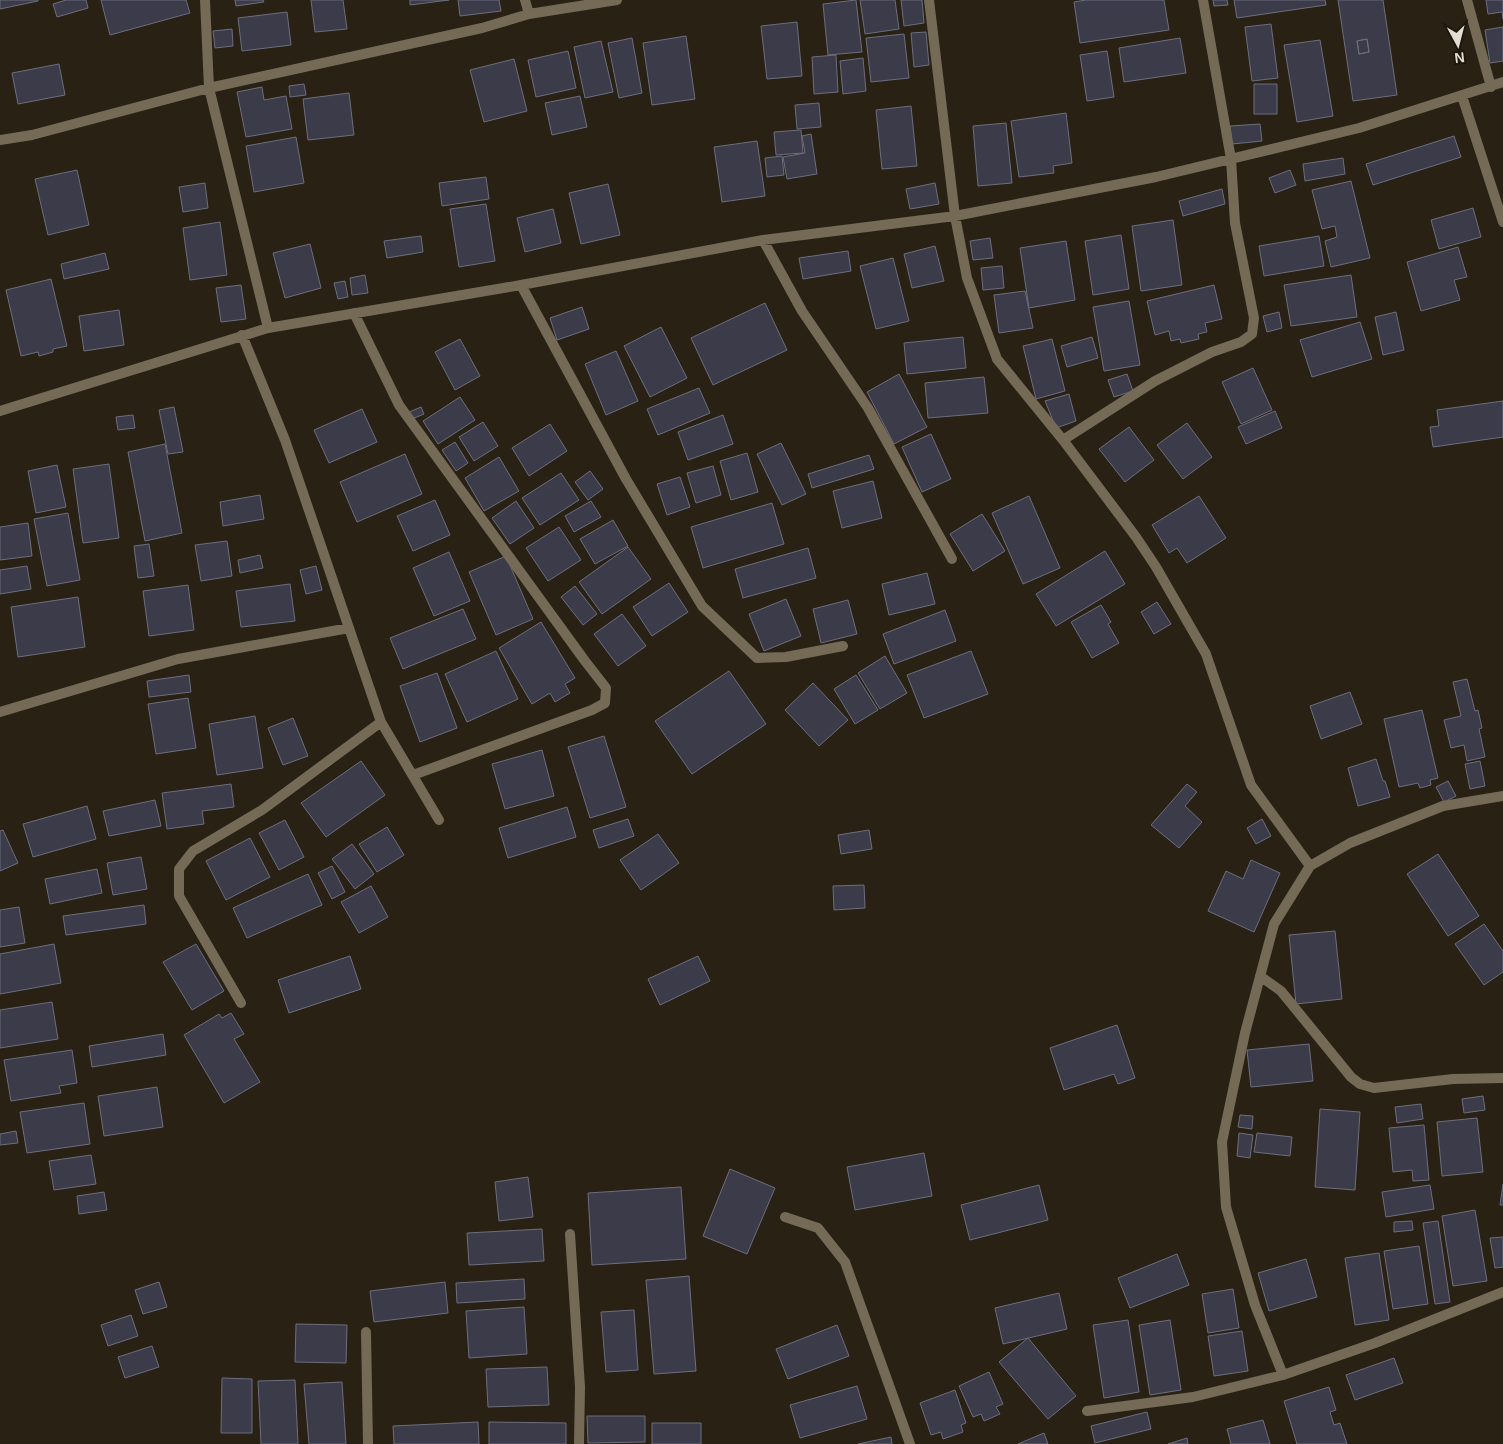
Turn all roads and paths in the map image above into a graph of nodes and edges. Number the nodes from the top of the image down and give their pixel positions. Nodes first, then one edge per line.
1 (204, 0) edge
2 (524, 0) edge
3 (617, 0) edge
4 (929, 0) edge
5 (1203, 0) edge
6 (1467, 0) edge
7 (529, 14) junction
8 (1503, 82) edge
9 (1491, 87) junction
10 (209, 88) junction
11 (1462, 96) junction
12 (0, 140) edge
13 (1231, 159) junction
14 (954, 216) junction
15 (1503, 222) edge
16 (763, 240) junction
17 (521, 285) junction
18 (354, 313) junction
19 (268, 328) junction
20 (242, 335) junction
21 (0, 410) edge
22 (1063, 440) junction
23 (952, 559) dead end
24 (348, 628) junction
25 (843, 646) dead end
26 (0, 712) edge
27 (381, 722) junction
28 (413, 775) junction
29 (1503, 796) edge
30 (439, 820) dead end
31 (1310, 866) junction
32 (1260, 976) junction
33 (241, 1003) dead end
34 (1503, 1078) edge
35 (785, 1217) dead end
36 (570, 1234) dead end
37 (1503, 1292) edge
38 (366, 1332) dead end
39 (1283, 1375) junction
40 (1087, 1411) dead end
41 (368, 1444) edge
42 (579, 1444) edge
43 (910, 1444) edge

1 - 10 street
2 - 7 street
3 - 7 street
4 - 14 street
5 - 13 street
6 - 9 street
7 - 10 street
8 - 9 street
9 - 11 street
10 - 12 street
10 - 19 street
11 - 13 street
11 - 15 street
13 - 14 street
13 - 22 street
14 - 16 street
14 - 22 street
16 - 17 street
16 - 23 street
17 - 18 street
17 - 25 street
18 - 19 street
18 - 28 street
19 - 20 street
20 - 21 street
20 - 24 street
22 - 31 street
24 - 26 street
24 - 27 street
27 - 28 street
27 - 33 street
28 - 30 street
29 - 31 street
31 - 32 street
32 - 34 street
32 - 39 street
35 - 43 street
36 - 42 street
37 - 39 street
38 - 41 street
39 - 40 street

